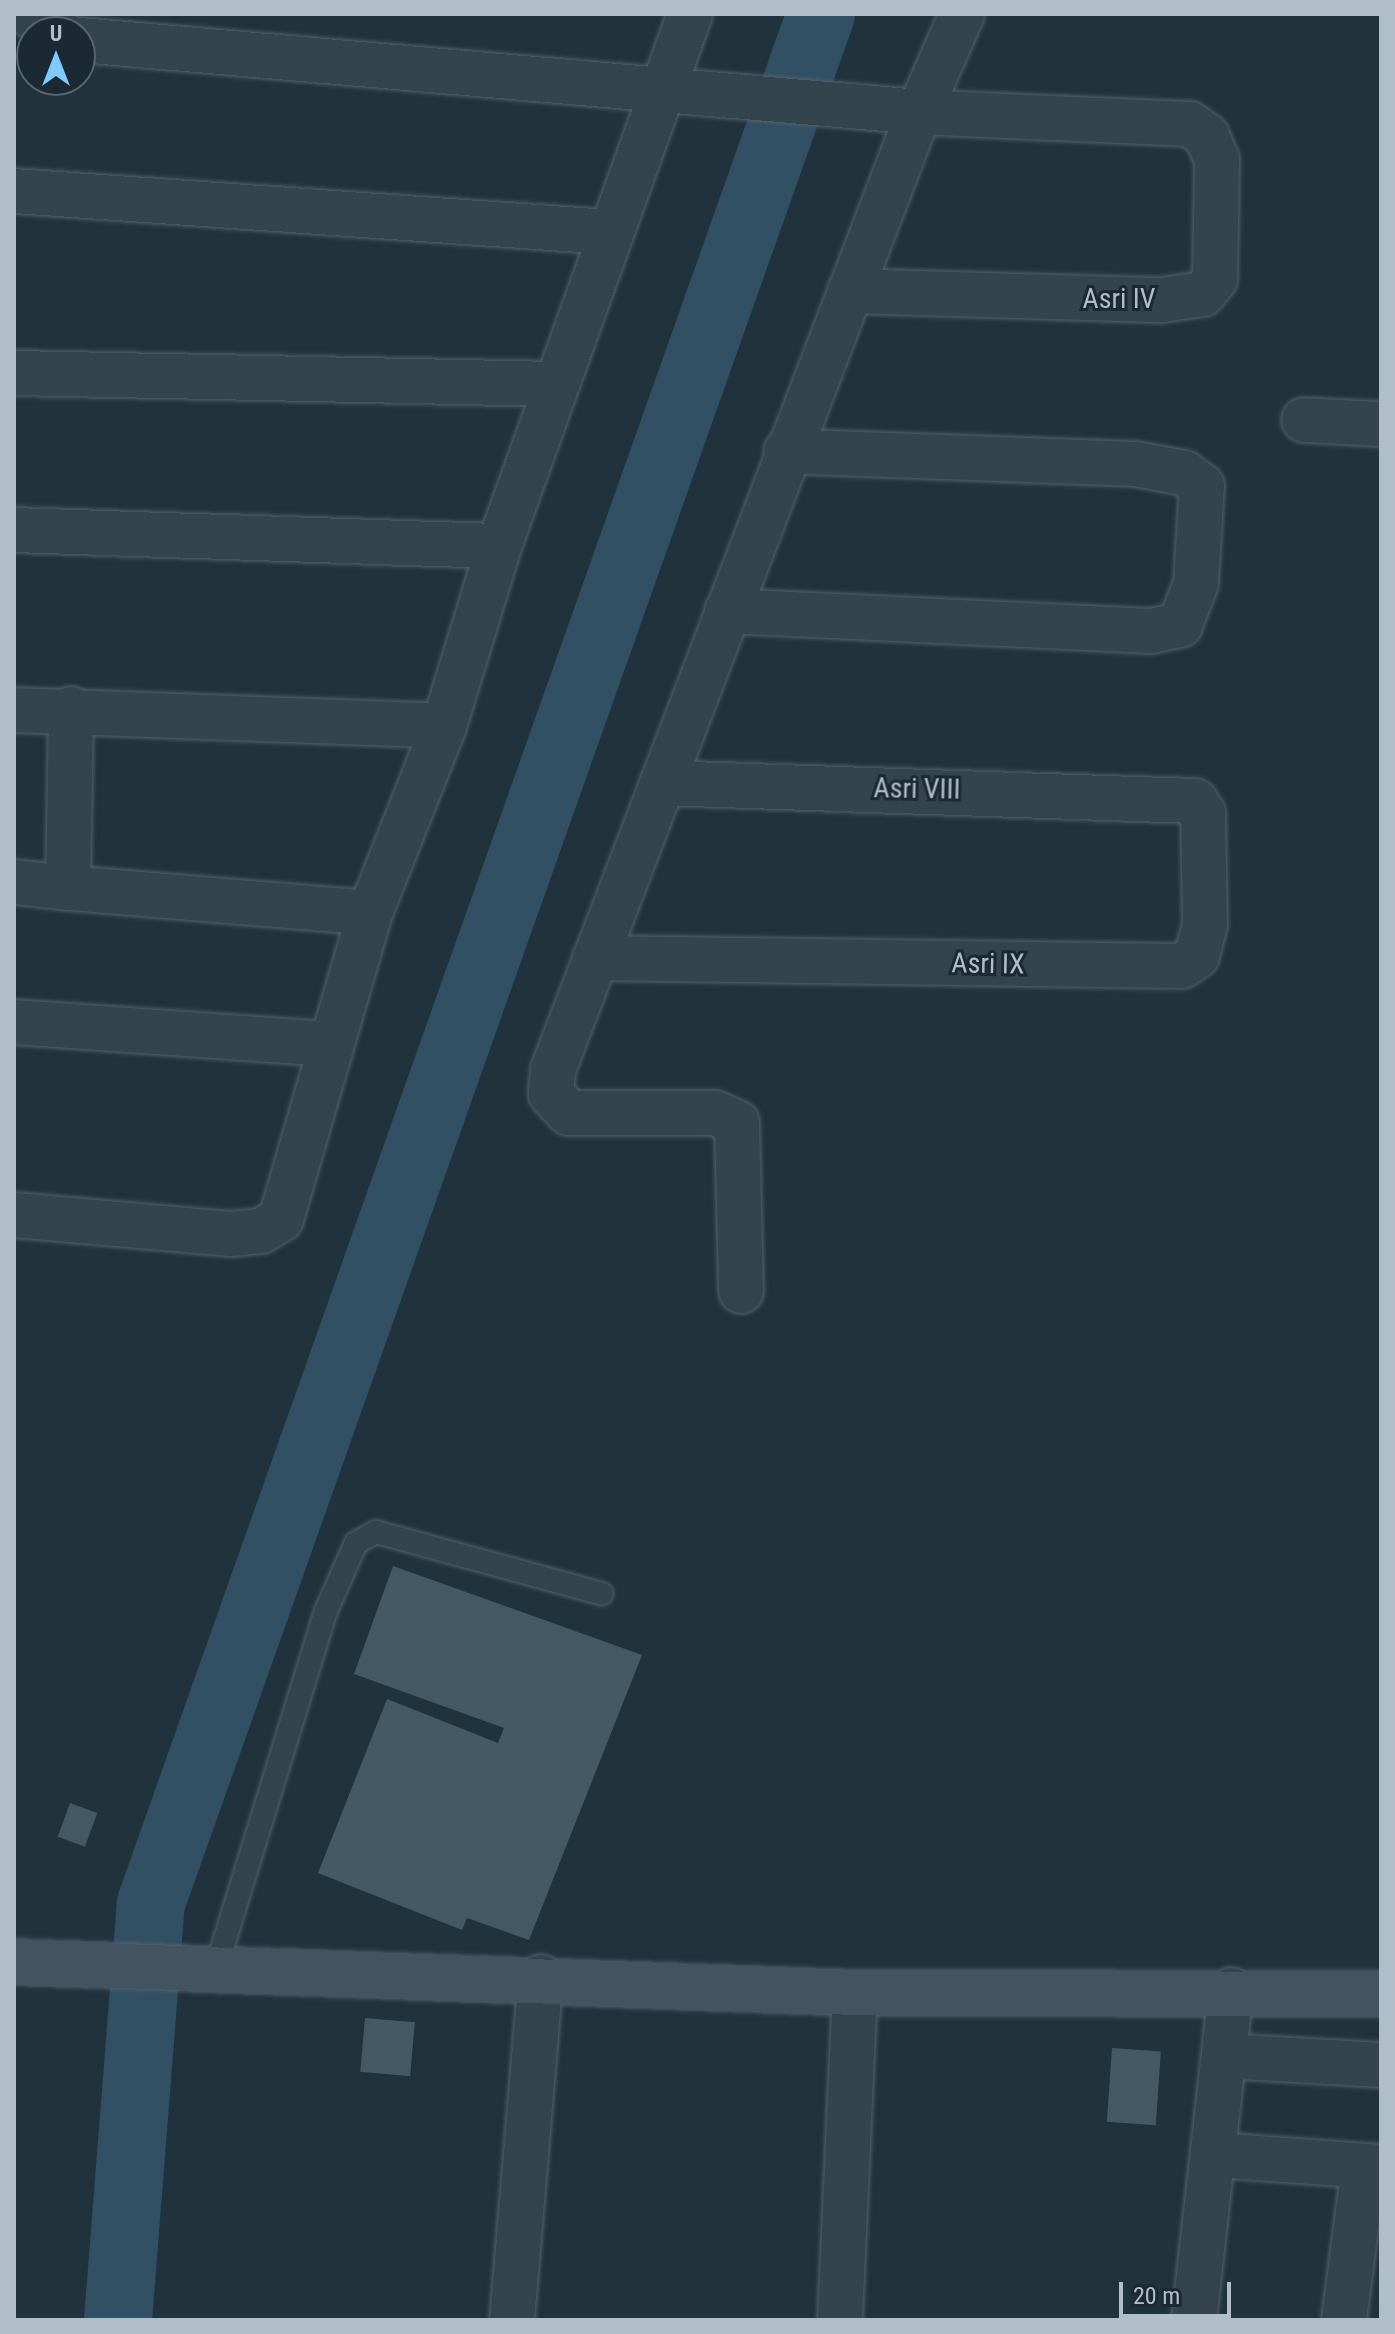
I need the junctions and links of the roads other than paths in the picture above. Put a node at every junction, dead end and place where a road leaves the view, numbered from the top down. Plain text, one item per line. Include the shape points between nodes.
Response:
1 (690, 14) edge
2 (962, 14) edge
3 (96, 41) edge
4 (660, 90) junction
5 (919, 112) junction
6 (14, 191) edge
7 (610, 232) junction
8 (850, 291) junction
9 (14, 373) edge
10 (556, 384) junction
11 (1304, 420) dead end
12 (1381, 424) edge
13 (786, 451) junction
14 (14, 530) edge
15 (499, 546) junction
16 (727, 611) junction
17 (71, 709) junction
18 (14, 710) edge
19 (444, 726) junction
20 (662, 783) junction
21 (1173, 795) joint
22 (14, 882) edge
23 (68, 888) junction
24 (370, 913) junction
25 (595, 958) junction
26 (14, 1022) edge
27 (328, 1044) junction
28 (14, 1215) edge
29 (741, 1291) dead end
30 (602, 1594) dead end
31 (14, 1962) edge
32 (196, 1964) junction
33 (541, 1977) junction
34 (1231, 1990) junction
35 (855, 1993) junction
36 (1381, 1994) edge
37 (1225, 2056) junction
38 (1381, 2065) edge
39 (1215, 2155) junction
40 (1373, 2166) edge
41 (512, 2320) edge
42 (840, 2320) edge
43 (1194, 2320) edge
44 (1344, 2320) edge

1 - 4 street
2 - 5 street
3 - 4 street
4 - 5 street
4 - 7 street
5 - 8 street
5 - 8 street, Asri IV via 1190,124 1207,136 1217,160 1215,279 1203,294 1162,300
6 - 7 street
7 - 10 street
8 - 13 street
9 - 10 street
10 - 15 street
11 - 12 street
13 - 16 street
13 - 16 street via 1135,464 1184,473 1202,486 1196,583 1180,625 1151,631
14 - 15 street
15 - 19 street
16 - 20 street
17 - 18 street
17 - 19 street
17 - 23 street
19 - 24 street
20 - 21 street, Asri VIII
20 - 25 street
21 - 25 street, Asri IX via 1195,801 1203,813 1205,925 1197,956 1182,966
22 - 23 street
23 - 24 street
24 - 27 street
25 - 29 street via 551,1094 569,1113 715,1113 737,1123
26 - 27 street
27 - 28 street via 290,1198 281,1219 261,1231
30 - 32 lane via 376,1532 356,1543
31 - 32 street
32 - 33 street
33 - 35 street
33 - 41 street
34 - 35 street
34 - 36 street
34 - 37 street
35 - 42 street
37 - 38 street
37 - 39 street
39 - 40 street
39 - 43 street
40 - 44 street

